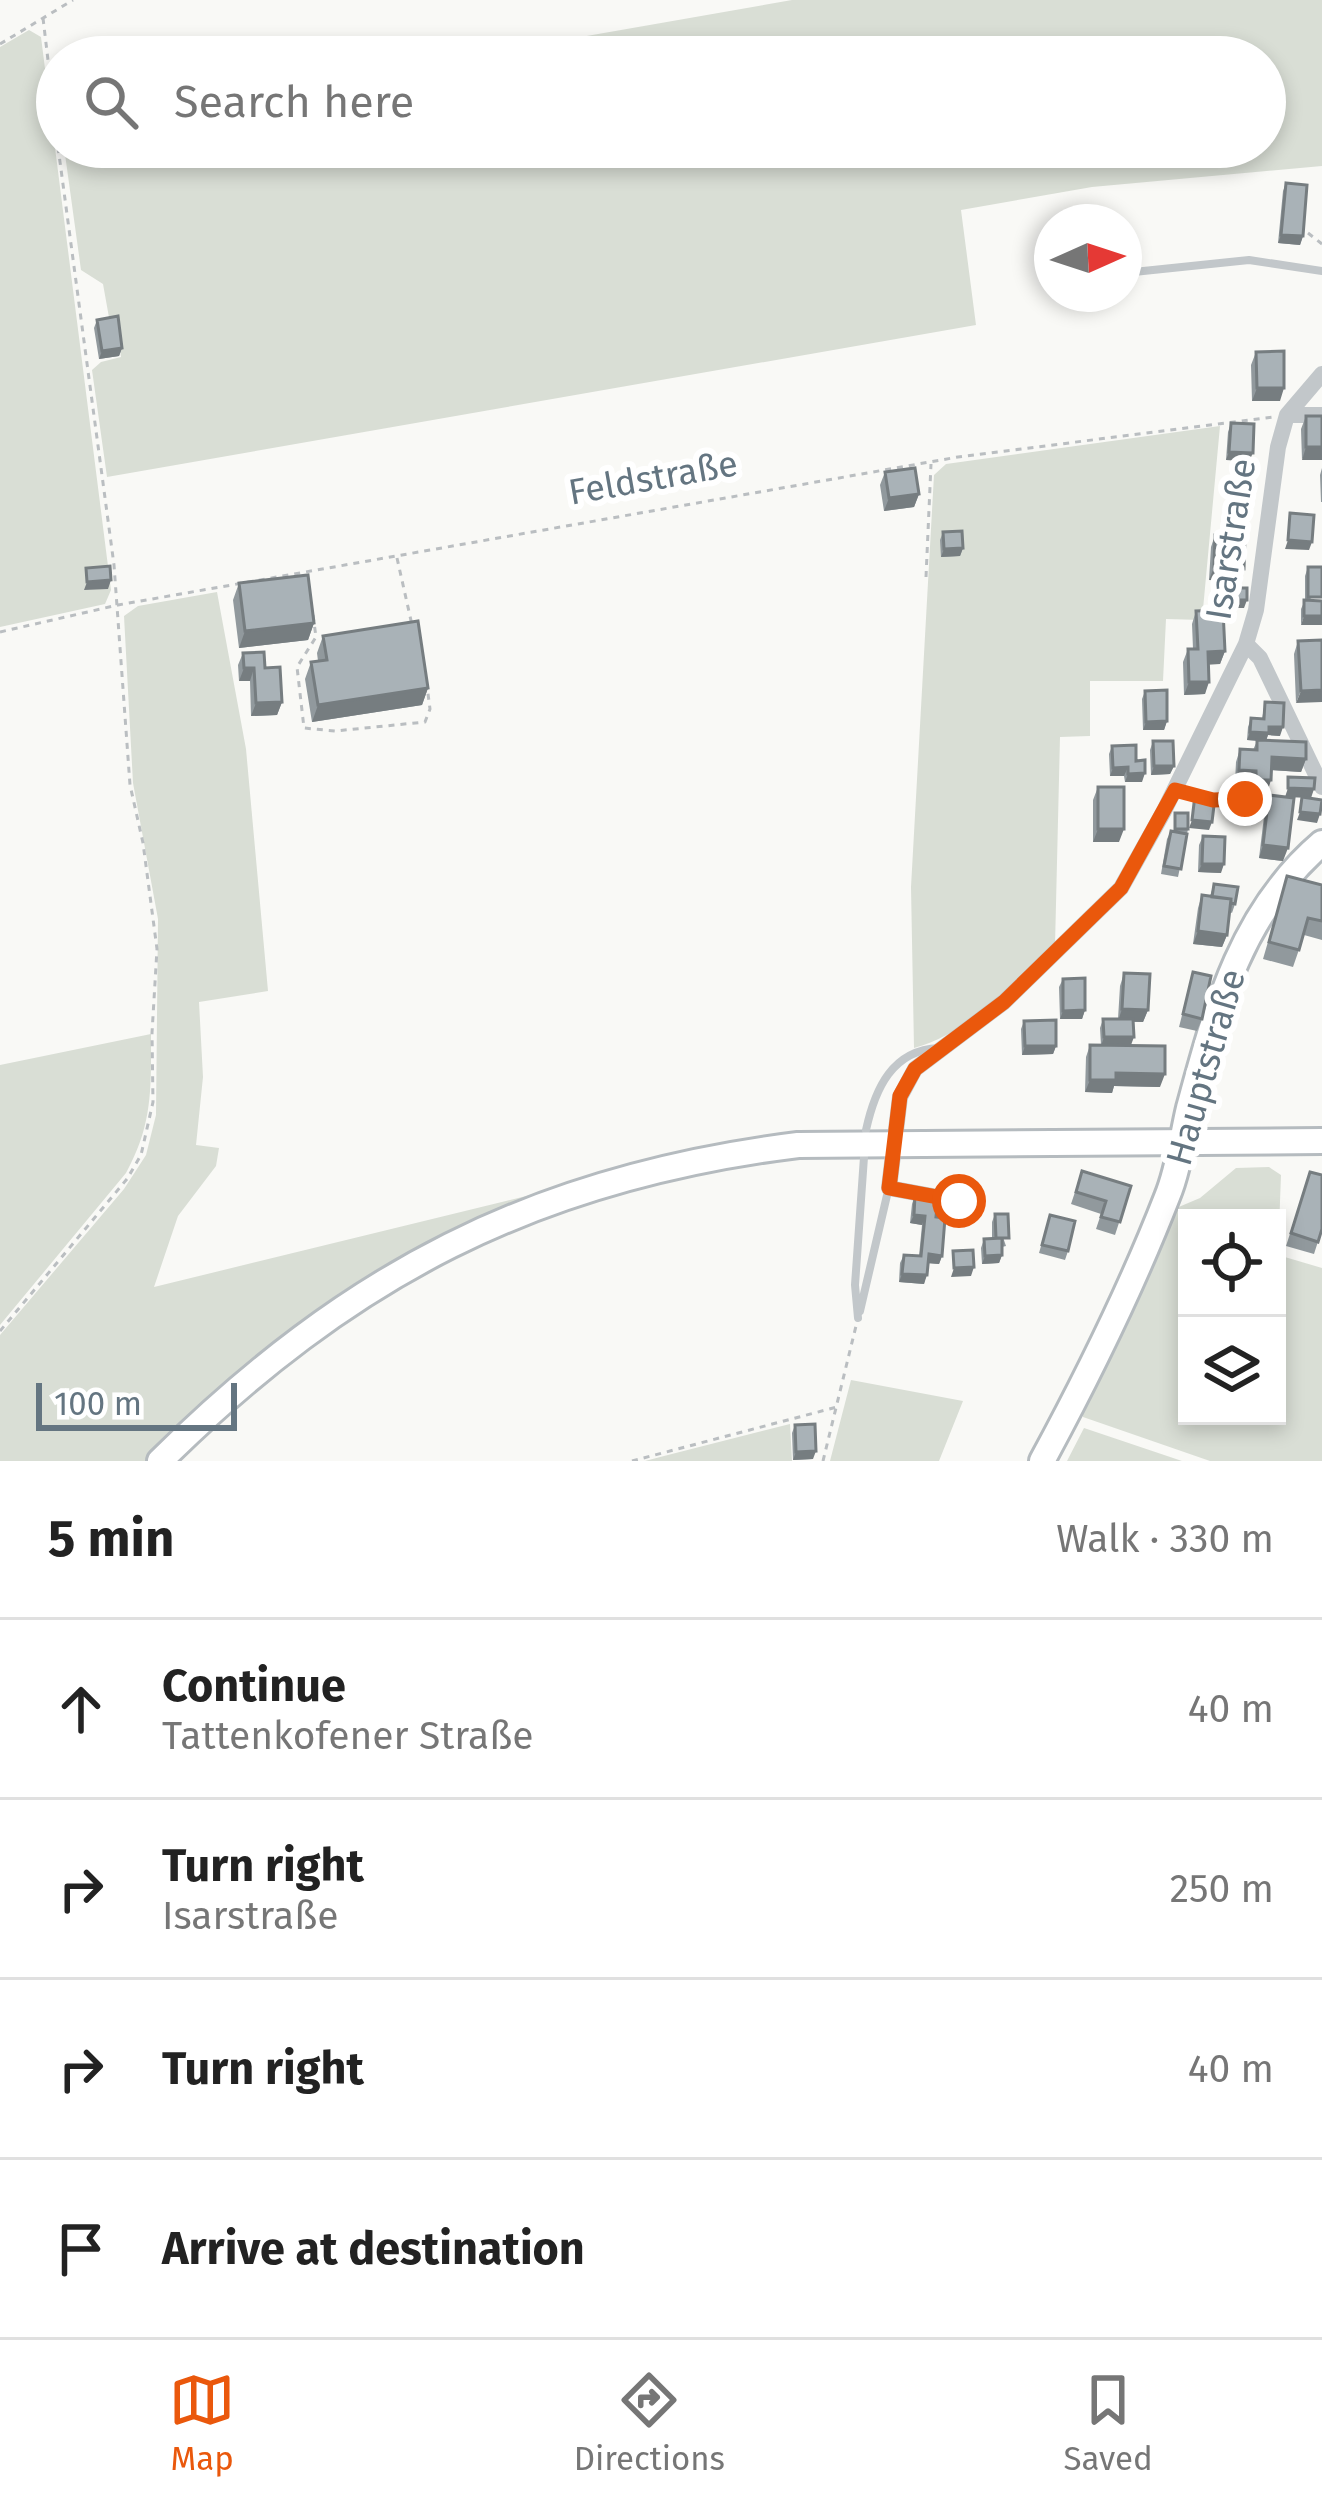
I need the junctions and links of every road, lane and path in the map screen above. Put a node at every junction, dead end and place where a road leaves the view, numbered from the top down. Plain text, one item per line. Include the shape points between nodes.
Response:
1 (73, 0) edge
2 (44, 18) junction
3 (46, 36) edge
4 (0, 44) edge
5 (61, 168) edge
6 (1309, 233) edge
7 (1322, 244) edge
8 (1142, 271) edge
9 (1322, 271) edge
10 (1321, 380) edge
11 (1287, 415) junction
12 (1322, 415) edge
13 (931, 462) junction
14 (397, 556) junction
15 (926, 577) dead end
16 (118, 605) junction
17 (313, 615) edge
18 (0, 632) edge
19 (414, 634) edge
20 (1246, 644) junction
21 (424, 667) edge
22 (1322, 787) edge
23 (1175, 790) junction
24 (1245, 799) dead end
25 (1322, 843) edge
26 (940, 1048) junction
27 (866, 1130) dead end
28 (1322, 1141) edge
29 (896, 1142) junction
30 (1182, 1145) junction
31 (863, 1157) dead end
32 (889, 1188) junction
33 (966, 1206) dead end
34 (858, 1318) junction
35 (0, 1331) edge
36 (837, 1407) junction
37 (160, 1461) edge
38 (632, 1461) edge
39 (823, 1461) edge
40 (1042, 1461) edge

1 - 2 path
2 - 3 path
2 - 4 path
5 - 16 path
6 - 7 path
8 - 9 lane via 1249,260
10 - 11 street, Isarstraße
11 - 12 street
11 - 13 path, Feldstraße
11 - 20 street, Isarstraße
13 - 14 path, Feldstraße
13 - 15 path
14 - 16 path, Feldstraße
14 - 19 path
16 - 18 path, Feldstraße
16 - 35 path via 130,785 157,949 149,1129 127,1179
17 - 21 path via 316,637 297,667 304,728 425,722
20 - 22 street
20 - 23 street, Isarstraße
23 - 24 lane
23 - 26 street, Isarstraße via 1121,888 1004,1002
25 - 30 main road, Hauptstraße via 1273,893 1243,943
26 - 27 lane, Isarstraße via 896,1062 874,1095
26 - 29 street, Isarstraße via 900,1096
28 - 30 main road
29 - 30 main road
29 - 32 street, Isarstraße
29 - 37 main road via 798,1145 676,1166 593,1186 458,1240 305,1332
30 - 40 main road, Hauptstraße via 1117,1310
31 - 34 lane
32 - 33 street
32 - 34 lane
34 - 36 path
36 - 38 path
36 - 39 path

